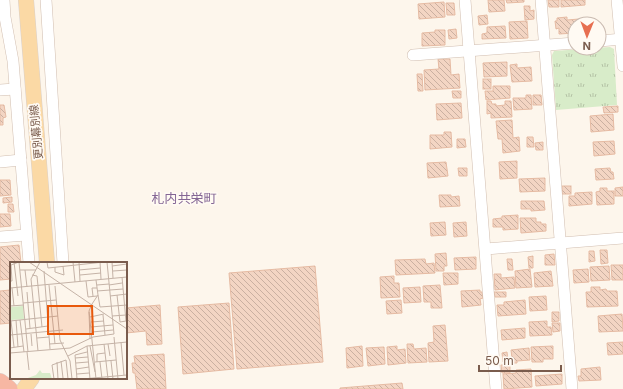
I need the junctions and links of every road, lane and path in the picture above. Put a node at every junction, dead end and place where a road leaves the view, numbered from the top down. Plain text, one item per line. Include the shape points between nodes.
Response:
1 (4, 0) edge
2 (26, 0) edge
3 (46, 0) edge
4 (465, 0) edge
5 (541, 0) edge
6 (617, 0) edge
7 (3, 18) edge
8 (622, 39) edge
9 (607, 40) edge
10 (567, 44) edge
11 (545, 45) junction
12 (470, 51) junction
13 (413, 55) dead end
14 (623, 66) edge
15 (15, 89) junction
16 (0, 90) edge
17 (21, 160) junction
18 (0, 162) edge
19 (26, 235) junction
20 (0, 237) edge
21 (623, 238) edge
22 (560, 243) junction
23 (486, 249) junction
24 (30, 262) edge
25 (47, 262) edge
26 (64, 262) edge
27 (31, 379) edge
28 (0, 382) edge
29 (10, 389) edge
30 (24, 389) edge
31 (496, 389) edge
32 (572, 389) edge

1 - 7 street
2 - 25 main road, 更別幕別線
3 - 26 street
4 - 12 street
5 - 11 street
6 - 8 street
7 - 15 street via 13,62
8 - 9 street
8 - 14 street
10 - 11 street
11 - 12 street
11 - 22 street
12 - 13 street
12 - 23 street
15 - 16 street
15 - 17 street
17 - 18 street
17 - 19 street
19 - 20 street
19 - 24 street
21 - 22 street
22 - 23 street
22 - 32 street
23 - 31 street
27 - 30 main road
28 - 29 highway

